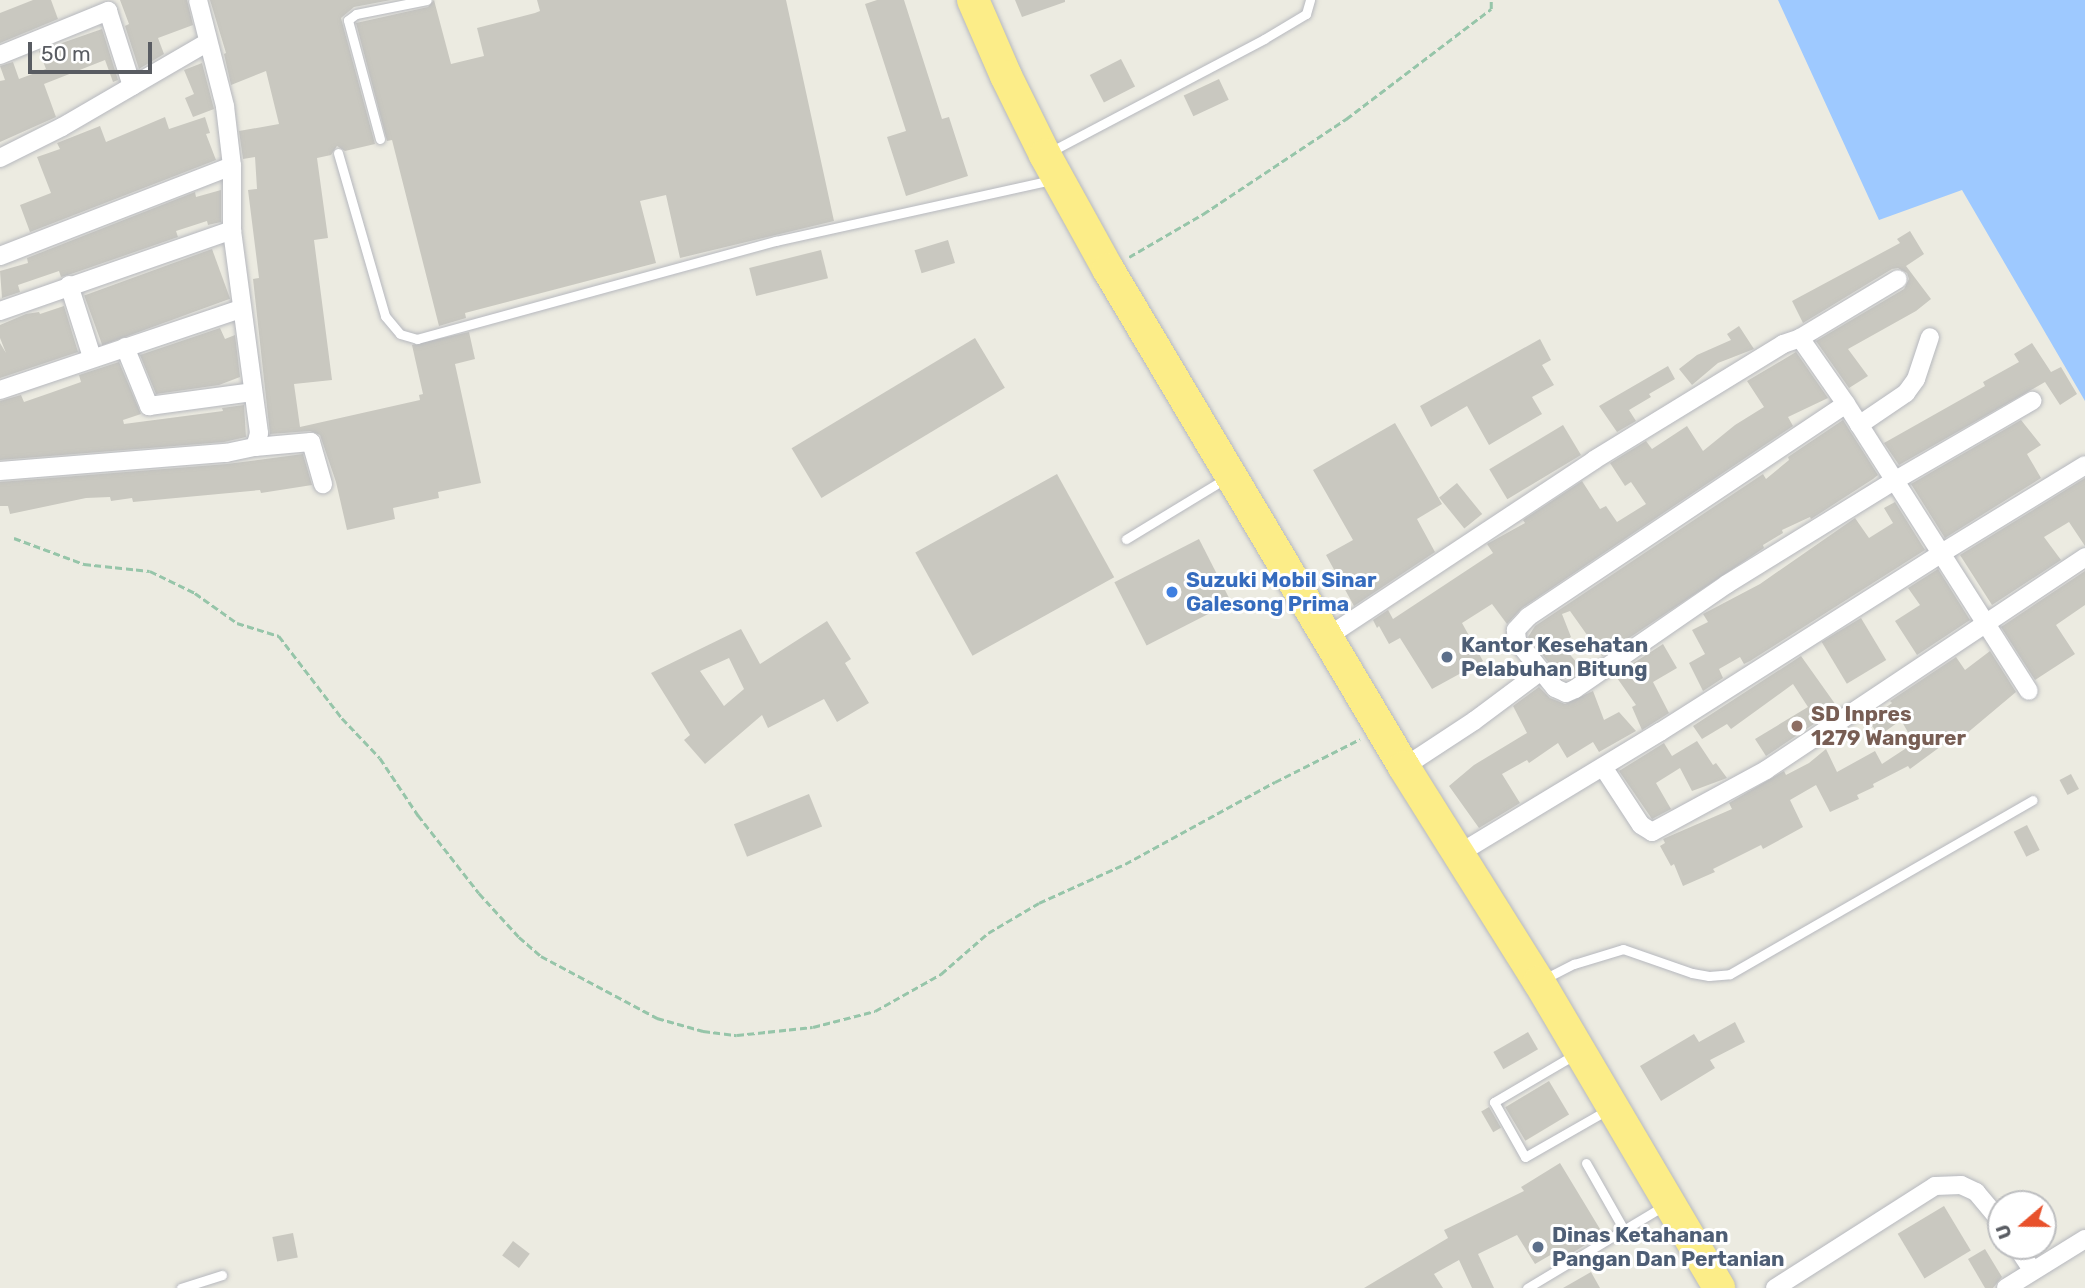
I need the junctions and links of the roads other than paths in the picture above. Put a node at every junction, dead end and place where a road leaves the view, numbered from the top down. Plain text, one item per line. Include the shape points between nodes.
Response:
1 (198, 0) edge
2 (428, 0) edge
3 (973, 0) edge
4 (1310, 0) edge
5 (106, 6) edge
6 (208, 42) junction
7 (0, 55) edge
8 (132, 86) junction
9 (380, 139) dead end
10 (338, 153) dead end
11 (0, 158) edge
12 (232, 166) junction
13 (1051, 167) junction
14 (232, 230) junction
15 (0, 256) edge
16 (1898, 279) dead end
17 (69, 285) junction
18 (240, 309) junction
19 (0, 311) edge
20 (1930, 337) dead end
21 (1800, 338) junction
22 (125, 347) junction
23 (92, 357) junction
24 (0, 390) edge
25 (253, 392) junction
26 (2032, 401) dead end
27 (1846, 404) junction
28 (1859, 425) junction
29 (254, 447) junction
30 (2085, 466) edge
31 (0, 471) edge
32 (1229, 477) junction
33 (1894, 481) junction
34 (323, 484) dead end
35 (1126, 538) dead end
36 (1940, 554) junction
37 (2085, 557) edge
38 (1985, 625) junction
39 (1327, 637) junction
40 (1541, 671) junction
41 (2029, 691) dead end
42 (1405, 767) junction
43 (1603, 767) junction
44 (2033, 800) dead end
45 (1460, 853) junction
46 (1539, 982) junction
47 (1580, 1052) junction
48 (1614, 1107) junction
49 (1586, 1163) dead end
50 (1669, 1202) junction
51 (1987, 1205) edge
52 (1624, 1230) junction
53 (2085, 1239) edge
54 (2025, 1260) edge
55 (2032, 1270) junction
56 (222, 1275) dead end
57 (181, 1288) edge
58 (1527, 1288) edge
59 (1719, 1288) edge
60 (1775, 1288) edge
61 (2006, 1288) edge

1 - 6 street
2 - 9 lane via 356,14 348,20
3 - 13 highway
4 - 13 lane via 1306,14
5 - 7 street
5 - 8 street
6 - 8 street
6 - 12 street via 223,89
8 - 11 street
10 - 13 lane via 386,316 400,334 417,339
12 - 14 street
12 - 15 street
13 - 32 highway
14 - 17 street
14 - 18 street
16 - 21 street
17 - 19 street
17 - 23 street
18 - 22 street
18 - 25 street
20 - 28 street via 1916,379 1906,393
21 - 27 street
21 - 39 street via 1783,344 1594,460
22 - 23 street
22 - 25 street via 149,407
23 - 24 street
25 - 29 street via 259,433
26 - 33 street
27 - 28 street
27 - 40 street via 1528,617 1515,636
28 - 33 street
29 - 31 street
29 - 34 street via 311,442
30 - 36 street
32 - 35 lane
32 - 39 highway
33 - 36 street
33 - 40 street via 1727,584 1575,689 1560,692
36 - 38 street
36 - 43 street
37 - 38 street
38 - 41 street
38 - 43 street via 1766,770 1651,832 1641,825
39 - 42 highway
40 - 42 street
42 - 45 highway
43 - 45 street
44 - 46 lane via 1730,974 1692,973 1623,949 1574,964
45 - 46 highway
46 - 47 highway
47 - 48 highway
47 - 48 lane via 1494,1102 1525,1157
48 - 50 highway
49 - 52 lane
50 - 52 lane
50 - 59 highway
51 - 60 street via 1976,1192 1961,1185 1935,1186
52 - 58 lane
53 - 55 street
54 - 55 street
55 - 61 street
56 - 57 lane

